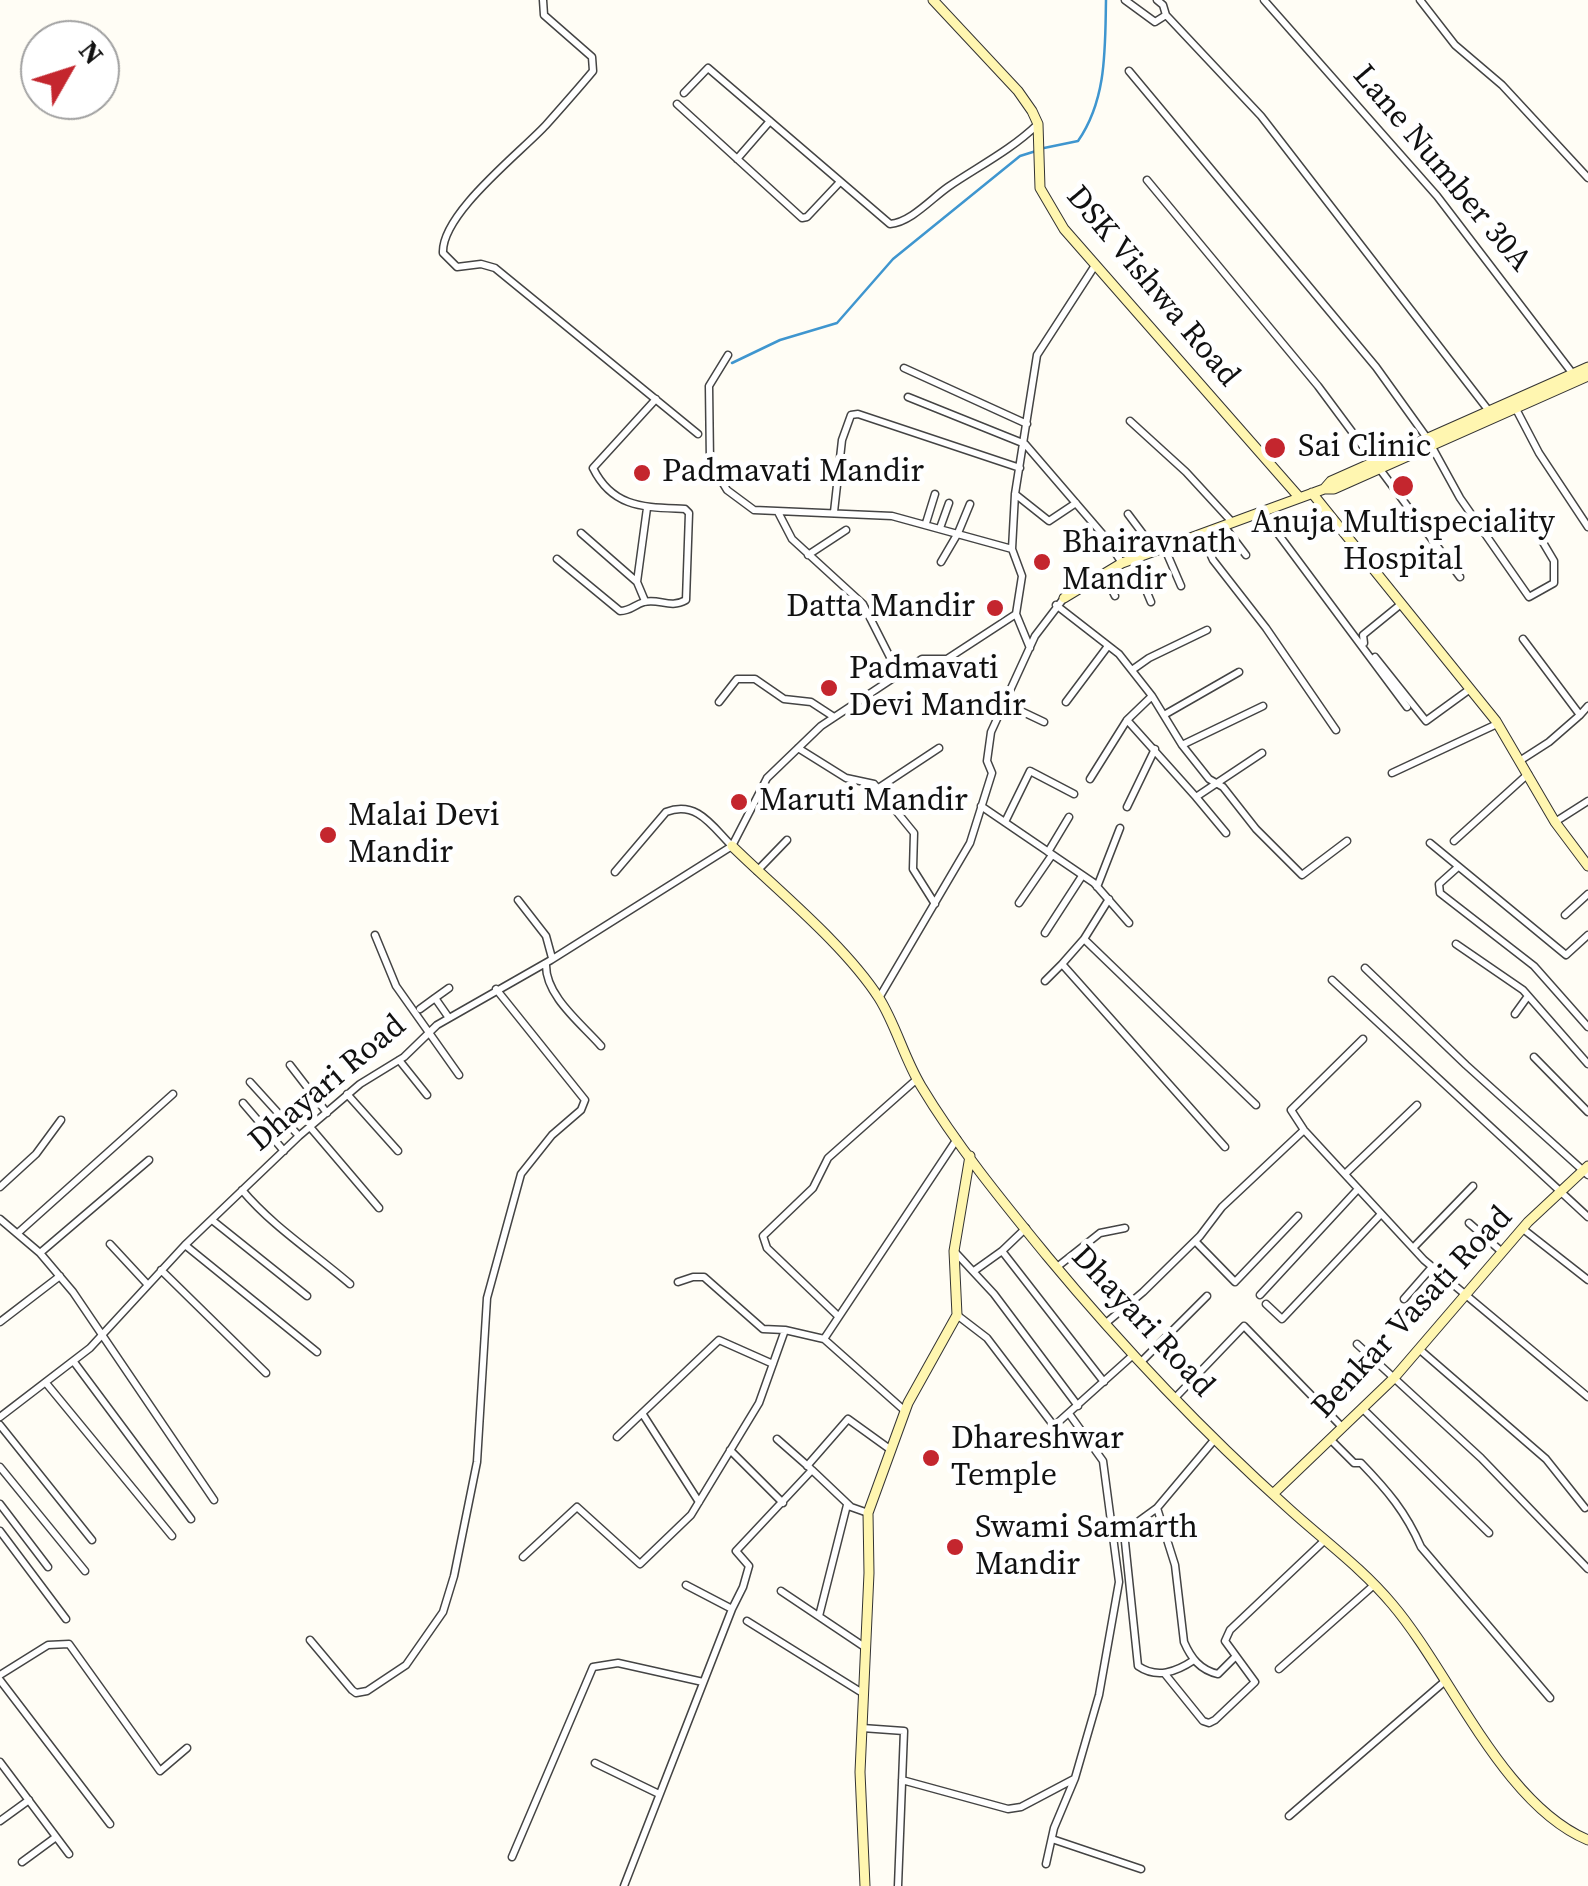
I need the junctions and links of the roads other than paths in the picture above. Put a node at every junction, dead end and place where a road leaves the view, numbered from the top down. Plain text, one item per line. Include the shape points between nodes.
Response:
1 (543, 0) edge
2 (933, 0) edge
3 (1126, 0) edge
4 (1156, 0) edge
5 (1264, 0) edge
6 (1420, 0) edge
7 (1166, 15) junction
8 (1129, 71) dead end
9 (684, 93) dead end
10 (677, 104) dead end
11 (770, 122) junction
12 (1038, 129) junction
13 (737, 159) junction
14 (1588, 178) edge
15 (1148, 180) dead end
16 (839, 183) junction
17 (1094, 267) junction
18 (728, 354) dead end
19 (1588, 367) edge
20 (904, 368) dead end
21 (1583, 379) edge
22 (908, 397) dead end
23 (656, 399) junction
24 (1516, 409) junction
25 (1488, 411) junction
26 (1130, 421) dead end
27 (1027, 424) junction
28 (698, 434) dead end
29 (1429, 442) junction
30 (1024, 444) junction
31 (1377, 465) junction
32 (1020, 468) junction
33 (1312, 493) junction
34 (935, 494) dead end
35 (1014, 494) junction
36 (1299, 497) junction
37 (950, 502) dead end
38 (1076, 503) junction
39 (970, 504) dead end
40 (647, 508) junction
41 (1261, 510) junction
42 (778, 512) junction
43 (834, 512) junction
44 (1128, 514) dead end
45 (926, 523) junction
46 (1228, 524) junction
47 (1588, 527) edge
48 (940, 528) junction
49 (1535, 529) dead end
50 (846, 530) dead end
51 (582, 533) dead end
52 (958, 533) junction
53 (1202, 536) junction
54 (1012, 549) junction
55 (1161, 550) junction
56 (1246, 554) dead end
57 (808, 555) junction
58 (557, 560) dead end
59 (1128, 561) junction
60 (941, 562) dead end
61 (1104, 574) junction
62 (1460, 578) dead end
63 (637, 582) junction
64 (1181, 586) dead end
65 (1115, 596) dead end
66 (646, 601) junction
67 (1060, 602) junction
68 (1151, 602) dead end
69 (1401, 604) junction
70 (1016, 614) junction
71 (1207, 630) dead end
72 (1523, 640) dead end
73 (1108, 646) junction
74 (1030, 648) junction
75 (1132, 670) junction
76 (1240, 672) dead end
77 (898, 675) junction
78 (1470, 688) junction
79 (1152, 696) junction
80 (719, 702) dead end
81 (1004, 702) junction
82 (1066, 702) dead end
83 (1263, 706) dead end
84 (1407, 707) dead end
85 (1585, 712) edge
86 (1164, 715) junction
87 (834, 718) junction
88 (1127, 720) junction
89 (1044, 722) dead end
90 (1498, 724) junction
91 (1336, 730) dead end
92 (1182, 745) junction
93 (798, 748) junction
94 (939, 748) dead end
95 (1154, 749) junction
96 (1262, 752) dead end
97 (1520, 760) junction
98 (1392, 773) dead end
99 (1528, 774) junction
100 (1090, 778) dead end
101 (1219, 783) junction
102 (878, 790) junction
103 (1074, 794) dead end
104 (1196, 797) junction
105 (1588, 801) edge
106 (981, 806) junction
107 (1128, 807) dead end
108 (1069, 818) dead end
109 (1005, 822) junction
110 (1555, 822) junction
111 (1120, 828) dead end
112 (1226, 833) dead end
113 (787, 840) dead end
114 (1348, 841) dead end
115 (1454, 841) dead end
116 (1430, 844) dead end
117 (732, 846) junction
118 (1050, 853) junction
119 (1588, 866) edge
120 (1458, 867) junction
121 (757, 871) junction
122 (615, 872) dead end
123 (1082, 876) junction
124 (1098, 887) junction
125 (1588, 894) edge
126 (1109, 899) junction
127 (518, 900) dead end
128 (1019, 903) dead end
129 (935, 904) junction
130 (1565, 915) dead end
131 (1130, 923) dead end
132 (1045, 933) dead end
133 (375, 934) dead end
134 (1588, 934) edge
135 (1084, 939) junction
136 (1456, 944) dead end
137 (549, 961) junction
138 (1062, 964) junction
139 (1365, 968) dead end
140 (1045, 980) dead end
141 (1332, 980) dead end
142 (449, 988) dead end
143 (496, 989) junction
144 (1528, 996) junction
145 (435, 998) junction
146 (879, 998) junction
147 (420, 1009) dead end
148 (1515, 1014) dead end
149 (449, 1018) junction
150 (1588, 1027) edge
151 (429, 1032) junction
152 (1363, 1039) dead end
153 (601, 1046) dead end
154 (1534, 1057) dead end
155 (398, 1060) junction
156 (1588, 1064) edge
157 (290, 1065) dead end
158 (459, 1075) dead end
159 (918, 1080) junction
160 (250, 1082) dead end
161 (172, 1094) dead end
162 (348, 1094) junction
163 (427, 1095) dead end
164 (243, 1103) dead end
165 (1256, 1105) dead end
166 (1417, 1106) dead end
167 (1588, 1112) edge
168 (326, 1113) junction
169 (61, 1120) dead end
170 (310, 1128) junction
171 (1304, 1130) junction
172 (299, 1136) junction
173 (958, 1138) junction
174 (1225, 1147) dead end
175 (398, 1150) dead end
176 (284, 1151) junction
177 (970, 1156) junction
178 (149, 1160) dead end
179 (1586, 1170) edge
180 (1344, 1174) junction
181 (1473, 1186) dead end
182 (0, 1187) edge
183 (242, 1190) junction
184 (1358, 1190) junction
185 (1560, 1194) junction
186 (378, 1208) dead end
187 (1380, 1214) junction
188 (1298, 1216) dead end
189 (1588, 1217) edge
190 (0, 1219) edge
191 (212, 1220) junction
192 (1469, 1222) dead end
193 (1026, 1228) junction
194 (1124, 1228) dead end
195 (1523, 1228) junction
196 (19, 1232) junction
197 (1195, 1241) junction
198 (110, 1244) dead end
199 (185, 1245) junction
200 (1413, 1248) junction
201 (954, 1251) junction
202 (1002, 1251) junction
203 (1503, 1252) junction
204 (40, 1253) junction
205 (1057, 1267) junction
206 (1432, 1267) junction
207 (161, 1270) junction
208 (974, 1271) junction
209 (60, 1276) junction
210 (1588, 1280) edge
211 (678, 1282) dead end
212 (350, 1284) dead end
213 (148, 1285) junction
214 (1260, 1295) dead end
215 (307, 1296) dead end
216 (1207, 1296) dead end
217 (1466, 1296) junction
218 (1404, 1299) dead end
219 (1266, 1304) dead end
220 (957, 1314) junction
221 (838, 1316) junction
222 (0, 1322) edge
223 (1106, 1323) junction
224 (785, 1330) junction
225 (102, 1335) junction
226 (824, 1339) junction
227 (1357, 1344) dead end
228 (1420, 1349) junction
229 (317, 1352) dead end
230 (1136, 1360) junction
231 (74, 1362) junction
232 (773, 1364) junction
233 (266, 1373) dead end
234 (1394, 1378) junction
235 (1104, 1382) junction
236 (46, 1383) junction
237 (1588, 1397) edge
238 (1175, 1398) junction
239 (0, 1400) edge
240 (1078, 1406) junction
241 (1363, 1409) junction
242 (905, 1411) junction
243 (8, 1412) junction
244 (642, 1413) junction
245 (1070, 1415) junction
246 (0, 1421) edge
247 (1342, 1427) junction
248 (617, 1436) dead end
249 (777, 1438) dead end
250 (1216, 1438) junction
251 (1330, 1440) junction
252 (730, 1450) junction
253 (891, 1450) junction
254 (0, 1467) edge
255 (810, 1468) junction
256 (1274, 1493) junction
257 (214, 1500) dead end
258 (699, 1502) junction
259 (783, 1503) junction
260 (0, 1504) edge
261 (848, 1504) junction
262 (1158, 1508) junction
263 (1585, 1508) dead end
264 (868, 1513) junction
265 (190, 1519) dead end
266 (0, 1532) edge
267 (1489, 1534) dead end
268 (172, 1536) dead end
269 (92, 1540) dead end
270 (1326, 1540) junction
271 (523, 1557) dead end
272 (48, 1567) dead end
273 (1588, 1568) edge
274 (84, 1571) dead end
275 (686, 1584) dead end
276 (1374, 1585) junction
277 (781, 1591) dead end
278 (732, 1610) junction
279 (819, 1616) junction
280 (66, 1620) dead end
281 (747, 1621) dead end
282 (310, 1640) dead end
283 (866, 1648) junction
284 (1235, 1656) junction
285 (1194, 1660) junction
286 (1279, 1669) dead end
287 (1165, 1674) junction
288 (0, 1678) edge
289 (702, 1682) junction
290 (1444, 1682) junction
291 (864, 1694) junction
292 (1550, 1698) dead end
293 (862, 1728) junction
294 (186, 1748) dead end
295 (0, 1762) edge
296 (595, 1763) dead end
297 (1075, 1778) junction
298 (902, 1780) junction
299 (660, 1794) junction
300 (28, 1800) junction
301 (1289, 1816) dead end
302 (0, 1821) edge
303 (110, 1824) dead end
304 (56, 1837) junction
305 (1052, 1839) junction
306 (1588, 1840) edge
307 (69, 1854) dead end
308 (512, 1858) dead end
309 (22, 1862) dead end
310 (1046, 1864) dead end
311 (1140, 1869) dead end
312 (624, 1886) edge
313 (865, 1886) edge
314 (898, 1886) edge

1 - 23 street via 544,15 592,56 593,70 464,208 443,253 464,269 496,268
2 - 12 street via 1018,90
3 - 7 street via 1155,22
4 - 7 street
5 - 21 street, Lane Number 30A via 1437,196
6 - 14 street via 1454,45 1502,84
7 - 25 street via 1261,116
8 - 29 street via 1376,366
9 - 11 street via 708,68
10 - 13 street
11 - 13 street
11 - 16 street
12 - 16 street via 895,225
12 - 17 street, DSK Vishwa Road via 1040,188
13 - 16 street via 803,218
15 - 31 street
17 - 27 street via 1038,355
17 - 36 street, DSK Vishwa Road
18 - 42 street via 709,386 710,462 726,490 754,510
19 - 21 street
20 - 27 street
21 - 24 street
21 - 25 street
22 - 30 street
23 - 28 street
23 - 40 street via 593,468 621,498
24 - 29 street
24 - 47 street
25 - 29 street
26 - 46 street via 1186,472
27 - 30 street
29 - 31 street
29 - 49 street via 1529,597 1554,584 1554,560
30 - 32 street
30 - 38 street
31 - 33 street
31 - 62 street
32 - 35 street
32 - 43 street via 851,415
33 - 36 street
33 - 69 street
34 - 45 street
35 - 38 street via 1049,522
35 - 54 street
36 - 41 street
37 - 48 street
38 - 59 street
39 - 52 street
40 - 63 street
40 - 66 street via 685,509 692,516 686,600 672,606
41 - 46 street
41 - 84 street
42 - 43 street
42 - 57 street
43 - 45 street
44 - 55 street
45 - 48 street
46 - 53 street
46 - 56 street
48 - 52 street
50 - 57 street
51 - 63 street
52 - 54 street
52 - 60 street
53 - 55 street
53 - 91 street via 1212,560
54 - 70 street via 1022,576
55 - 59 street
55 - 64 street
57 - 77 street via 863,604
58 - 66 street via 620,611
59 - 61 street
59 - 68 street
61 - 65 street
61 - 67 street
63 - 66 street
67 - 73 street
67 - 74 street
69 - 78 street
69 - 78 street via 1361,637 1424,720
70 - 74 street
70 - 77 street via 947,659 922,659
71 - 75 street
72 - 85 street
73 - 75 street
73 - 82 street
74 - 81 street
75 - 79 street
76 - 86 street
77 - 87 street
78 - 90 street
79 - 86 street
79 - 88 street
80 - 87 street via 737,680 750,678
81 - 89 street
81 - 106 street via 991,732 992,773
83 - 92 street
85 - 97 street
86 - 92 street
87 - 93 street
88 - 95 street
88 - 100 street
90 - 97 street
90 - 98 street
92 - 101 street
93 - 102 street
93 - 117 street via 767,778
94 - 102 street
95 - 104 street
95 - 107 street
96 - 101 street
97 - 99 street
99 - 110 street
99 - 115 street
101 - 104 street
101 - 114 street via 1302,875
102 - 129 street via 914,833 912,869
103 - 109 street via 1030,771
104 - 112 street
105 - 110 street
106 - 109 street
106 - 129 street via 970,843
108 - 118 street
109 - 118 street
110 - 119 street
111 - 124 street
113 - 121 street
116 - 120 street
117 - 121 street, Dhayari Road
117 - 122 street via 699,812 677,808 666,812
117 - 137 street, Dhayari Road
118 - 123 street
118 - 128 street
120 - 134 street via 1566,955
120 - 150 street via 1439,884 1440,893 1534,966
121 - 146 street, Dhayari Road
123 - 124 street
123 - 132 street
124 - 126 street
125 - 130 street
126 - 131 street
126 - 135 street
127 - 137 street via 546,936
129 - 146 street
133 - 151 street via 396,986
135 - 138 street
135 - 165 street
136 - 144 street
137 - 143 street, Dhayari Road
137 - 153 street via 555,994
138 - 140 street
138 - 174 street
139 - 179 street
141 - 185 street
142 - 145 street
143 - 149 street, Dhayari Road
143 - 282 street via 584,1100 521,1174 487,1298 476,1469 454,1576 443,1612 410,1661 366,1691 352,1690
144 - 148 street
144 - 156 street
145 - 147 street
145 - 149 street
146 - 159 street, Dhayari Road
149 - 151 street, Dhayari Road
151 - 155 street, Dhayari Road
151 - 158 street
152 - 171 street via 1291,1110
154 - 167 street
155 - 162 street, Dhayari Road
155 - 163 street
157 - 168 street
159 - 173 street, Dhayari Road
159 - 221 street via 828,1158 813,1188 764,1236 767,1248
160 - 172 street
161 - 196 street
162 - 168 street, Dhayari Road
162 - 175 street
164 - 176 street
166 - 180 street
168 - 170 street, Dhayari Road
169 - 182 street
170 - 172 street, Dhayari Road
170 - 186 street
171 - 180 street
171 - 197 street
172 - 176 street, Dhayari Road
173 - 177 street, Dhayari Road
173 - 221 street
176 - 183 street, Dhayari Road
177 - 193 street, Dhayari Road
177 - 201 street
178 - 204 street
179 - 185 street, Benkar Vasati Road
180 - 184 street
181 - 200 street
183 - 191 street, Dhayari Road
183 - 212 street
184 - 187 street
184 - 214 street
185 - 189 street
185 - 195 street, Benkar Vasati Road
187 - 200 street
187 - 219 street via 1282,1319
188 - 197 street via 1235,1282
190 - 196 street
191 - 199 street, Dhayari Road
191 - 215 street
192 - 203 street
193 - 202 street
193 - 205 street, Dhayari Road
194 - 205 street via 1100,1234
195 - 203 street, Benkar Vasati Road
195 - 210 street
196 - 204 street
197 - 223 street
198 - 213 street
199 - 207 street, Dhayari Road
199 - 229 street
200 - 206 street
201 - 208 street
201 - 220 street
202 - 208 street
202 - 235 street
203 - 217 street, Benkar Vasati Road
204 - 209 street
205 - 223 street, Dhayari Road
206 - 217 street
206 - 218 street
207 - 213 street, Dhayari Road
207 - 233 street
208 - 240 street
209 - 222 street
209 - 225 street
211 - 224 street via 704,1277 762,1329
213 - 225 street, Dhayari Road
216 - 230 street
217 - 228 street, Benkar Vasati Road
217 - 237 street
220 - 242 street
220 - 245 street via 987,1338 1054,1426
221 - 226 street
223 - 230 street, Dhayari Road
224 - 226 street
224 - 232 street
225 - 231 street, Dhayari Road
225 - 257 street
226 - 242 street
227 - 234 street
228 - 234 street, Benkar Vasati Road
228 - 263 street via 1546,1459
230 - 235 street
230 - 238 street, Dhayari Road
231 - 236 street, Dhayari Road
231 - 265 street
232 - 244 street via 719,1340
232 - 252 street
234 - 241 street, Benkar Vasati Road
234 - 273 street
235 - 240 street
236 - 243 street, Dhayari Road
236 - 268 street
238 - 247 street via 1244,1326
238 - 250 street, Dhayari Road
239 - 243 street
240 - 245 street
241 - 247 street, Benkar Vasati Road
241 - 267 street
242 - 253 street
243 - 246 street, Dhayari Road
244 - 248 street
244 - 258 street
245 - 297 street via 1104,1461 1118,1582 1099,1695
246 - 269 street
247 - 251 street, Benkar Vasati Road
249 - 255 street
250 - 256 street, Dhayari Road
250 - 262 street
251 - 256 street, Benkar Vasati Road
251 - 292 street via 1395,1498 1421,1547
252 - 258 street
252 - 259 street
253 - 255 street via 848,1419
253 - 264 street
254 - 274 street
255 - 259 street
255 - 261 street
256 - 270 street, Dhayari Road
258 - 271 street via 640,1564 578,1507
259 - 278 street via 736,1551 749,1566
260 - 272 street
261 - 264 street
261 - 279 street
262 - 285 street via 1175,1565 1184,1642
262 - 287 street via 1124,1532 1125,1556 1138,1666
264 - 283 street
266 - 280 street
270 - 276 street, Dhayari Road
270 - 284 street via 1230,1630 1225,1641
275 - 278 street
276 - 286 street
276 - 290 street, Dhayari Road
277 - 279 street
278 - 289 street
279 - 283 street
281 - 291 street
283 - 291 street
284 - 285 street via 1218,1674
284 - 287 street via 1255,1682 1210,1723
285 - 287 street
288 - 294 street via 48,1646 69,1644 160,1771
288 - 303 street
289 - 299 street
289 - 308 street via 618,1663 594,1667
290 - 301 street
290 - 306 street, Dhayari Road via 1518,1784
291 - 293 street
293 - 298 street via 904,1732
293 - 313 street
295 - 300 street
296 - 299 street
297 - 298 street via 1014,1809
297 - 305 street
298 - 314 street
299 - 312 street
300 - 302 street
300 - 304 street
304 - 307 street
304 - 309 street
305 - 310 street
305 - 311 street

